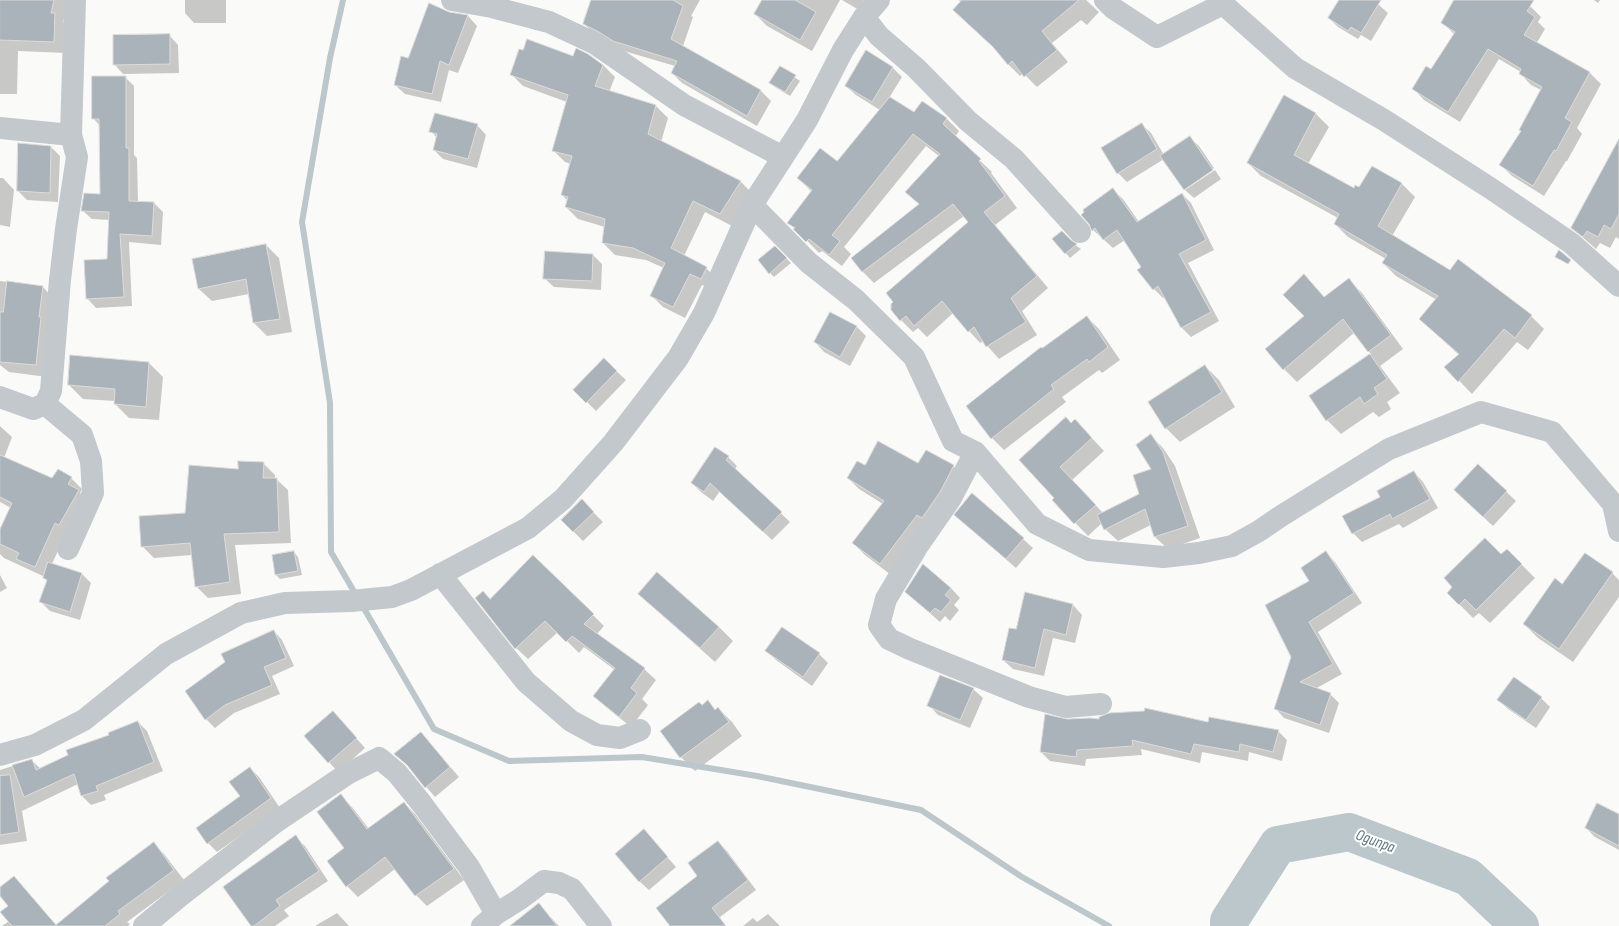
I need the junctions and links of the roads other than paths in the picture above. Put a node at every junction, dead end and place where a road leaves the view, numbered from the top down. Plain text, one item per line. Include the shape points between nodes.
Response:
1 (75, 0) edge
2 (452, 0) edge
3 (879, 0) edge
4 (1105, 0) edge
5 (864, 17) junction
6 (0, 128) edge
7 (70, 135) junction
8 (783, 157) junction
9 (752, 205) junction
10 (1080, 232) dead end
11 (1619, 286) edge
12 (0, 397) edge
13 (45, 404) junction
14 (975, 452) junction
15 (1616, 501) edge
16 (1619, 531) edge
17 (68, 549) dead end
18 (440, 574) junction
19 (1101, 704) dead end
20 (640, 730) dead end
21 (0, 755) edge
22 (489, 920) edge
23 (144, 926) edge
24 (601, 926) edge

1 - 7 street
2 - 8 street via 492,7 549,22 594,43 684,105
3 - 5 street
4 - 11 street via 1157,37 1222,4 1295,68 1384,120 1490,188 1571,243
5 - 8 street via 843,50 807,120
5 - 10 street via 879,36 916,68 968,121 1014,159
6 - 7 street
7 - 13 street via 78,158 61,272 51,391
8 - 9 street
9 - 14 street via 809,263 856,300 914,357 953,441
9 - 18 street via 704,312 678,358 613,443 563,499 528,528
12 - 13 street via 33,409
13 - 17 street via 82,434 91,461 93,493
14 - 15 street via 1037,524 1089,550 1163,557 1232,546 1389,449 1481,412 1552,432
14 - 19 street via 951,498 917,547 886,599 879,625 889,639 1029,696 1066,707
15 - 16 street
18 - 20 street via 526,682 571,721 598,735 620,738
18 - 21 street via 392,597 285,603 241,613 166,654 84,720 34,745
22 - 23 street via 469,866 397,773 379,758 347,774 277,821
22 - 24 street via 544,881 559,882 572,889

